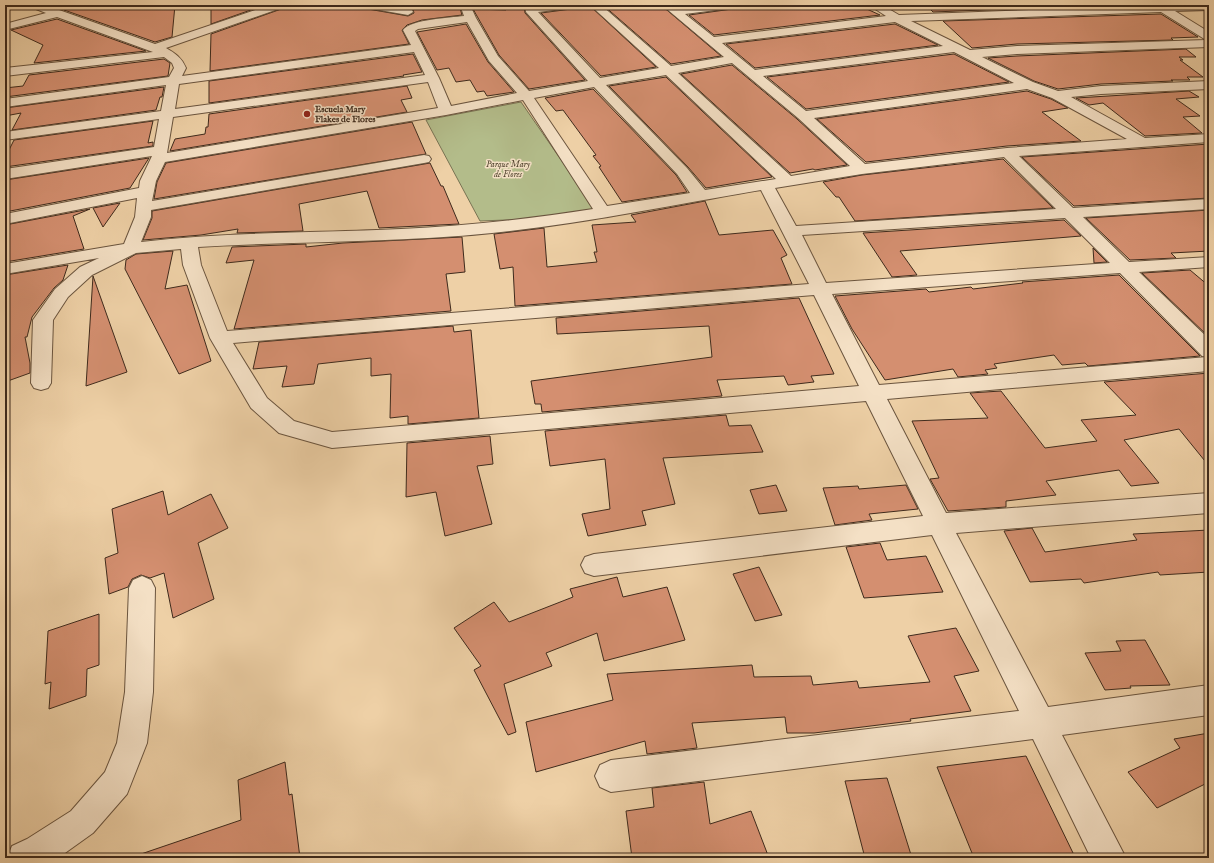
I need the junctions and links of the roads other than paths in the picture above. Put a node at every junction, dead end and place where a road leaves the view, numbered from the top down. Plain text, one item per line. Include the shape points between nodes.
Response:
1 (40, 5) edge
2 (280, 5) edge
3 (368, 5) edge
4 (465, 5) edge
5 (571, 5) edge
6 (595, 5) edge
7 (732, 5) edge
8 (874, 5) edge
9 (1161, 7) edge
10 (1209, 7) edge
11 (530, 8) edge
12 (672, 9) edge
13 (58, 12) junction
14 (408, 12) dead end
15 (470, 18) junction
16 (896, 18) junction
17 (5, 27) edge
18 (1209, 37) edge
19 (712, 41) junction
20 (1209, 43) edge
21 (417, 48) junction
22 (958, 48) junction
23 (161, 51) junction
24 (970, 54) junction
25 (735, 59) junction
26 (669, 71) junction
27 (5, 72) edge
28 (753, 74) junction
29 (433, 78) junction
30 (173, 81) junction
31 (597, 83) junction
32 (1028, 85) junction
33 (1209, 85) edge
34 (526, 95) junction
35 (1057, 95) junction
36 (5, 103) edge
37 (446, 111) junction
38 (168, 113) junction
39 (803, 115) junction
40 (5, 136) edge
41 (1209, 138) edge
42 (1142, 142) junction
43 (1007, 152) junction
44 (159, 154) junction
45 (424, 159) dead end
46 (862, 169) junction
47 (5, 174) edge
48 (776, 183) junction
49 (146, 191) junction
50 (700, 195) junction
51 (1209, 204) edge
52 (143, 207) junction
53 (603, 212) junction
54 (1069, 212) junction
55 (5, 219) edge
56 (791, 231) junction
57 (189, 243) junction
58 (130, 249) junction
59 (1209, 262) edge
60 (1123, 267) junction
61 (5, 269) edge
62 (819, 288) junction
63 (220, 338) junction
64 (1209, 351) edge
65 (1209, 364) edge
66 (41, 383) dead end
67 (873, 392) junction
68 (1209, 503) edge
69 (939, 524) junction
70 (594, 565) dead end
71 (142, 588) dead end
72 (1209, 700) edge
73 (1041, 723) junction
74 (610, 776) dead end
75 (24, 858) edge
76 (1109, 858) edge

1 - 13 street
2 - 23 street
3 - 14 street
4 - 15 street
5 - 11 street
6 - 26 street
7 - 12 street
8 - 16 street
9 - 10 street
9 - 16 street
9 - 18 street
11 - 31 street
12 - 19 street
13 - 17 street
13 - 23 street
15 - 21 street via 415,26 409,30
15 - 34 street via 493,58
16 - 19 street
16 - 22 street
19 - 25 street
20 - 24 street
21 - 29 street
21 - 30 street
22 - 24 street
22 - 28 street
23 - 27 street
23 - 30 street via 179,62 180,68
24 - 32 street
25 - 26 street
25 - 28 street
26 - 31 street
26 - 48 street
28 - 39 street
29 - 37 street
29 - 38 street
30 - 36 street
30 - 38 street
31 - 34 street
31 - 50 street via 682,171
32 - 35 street
32 - 39 street
33 - 35 street via 1101,90
34 - 37 street
34 - 53 street
35 - 42 street
37 - 44 street
38 - 40 street
38 - 44 street
39 - 46 street
41 - 42 street
42 - 43 street
43 - 46 street
43 - 54 street
44 - 47 street
44 - 49 street
45 - 52 street
46 - 48 street
48 - 50 street
48 - 56 street
49 - 52 street
49 - 55 street
50 - 53 street
51 - 54 street
52 - 58 street via 143,217
53 - 57 street via 537,223 459,231
54 - 56 street
54 - 60 street
56 - 62 street
57 - 58 street
57 - 63 street via 192,265
58 - 61 street
58 - 66 street via 86,271 61,293 43,320
59 - 60 street
60 - 62 street
60 - 64 street
62 - 63 street
62 - 67 street
63 - 67 street via 258,403 287,426 332,440
65 - 67 street
67 - 69 street
68 - 69 street
69 - 70 street
69 - 73 street
71 - 75 street via 139,692 132,743 116,783 82,822
72 - 73 street
73 - 74 street
73 - 76 street

